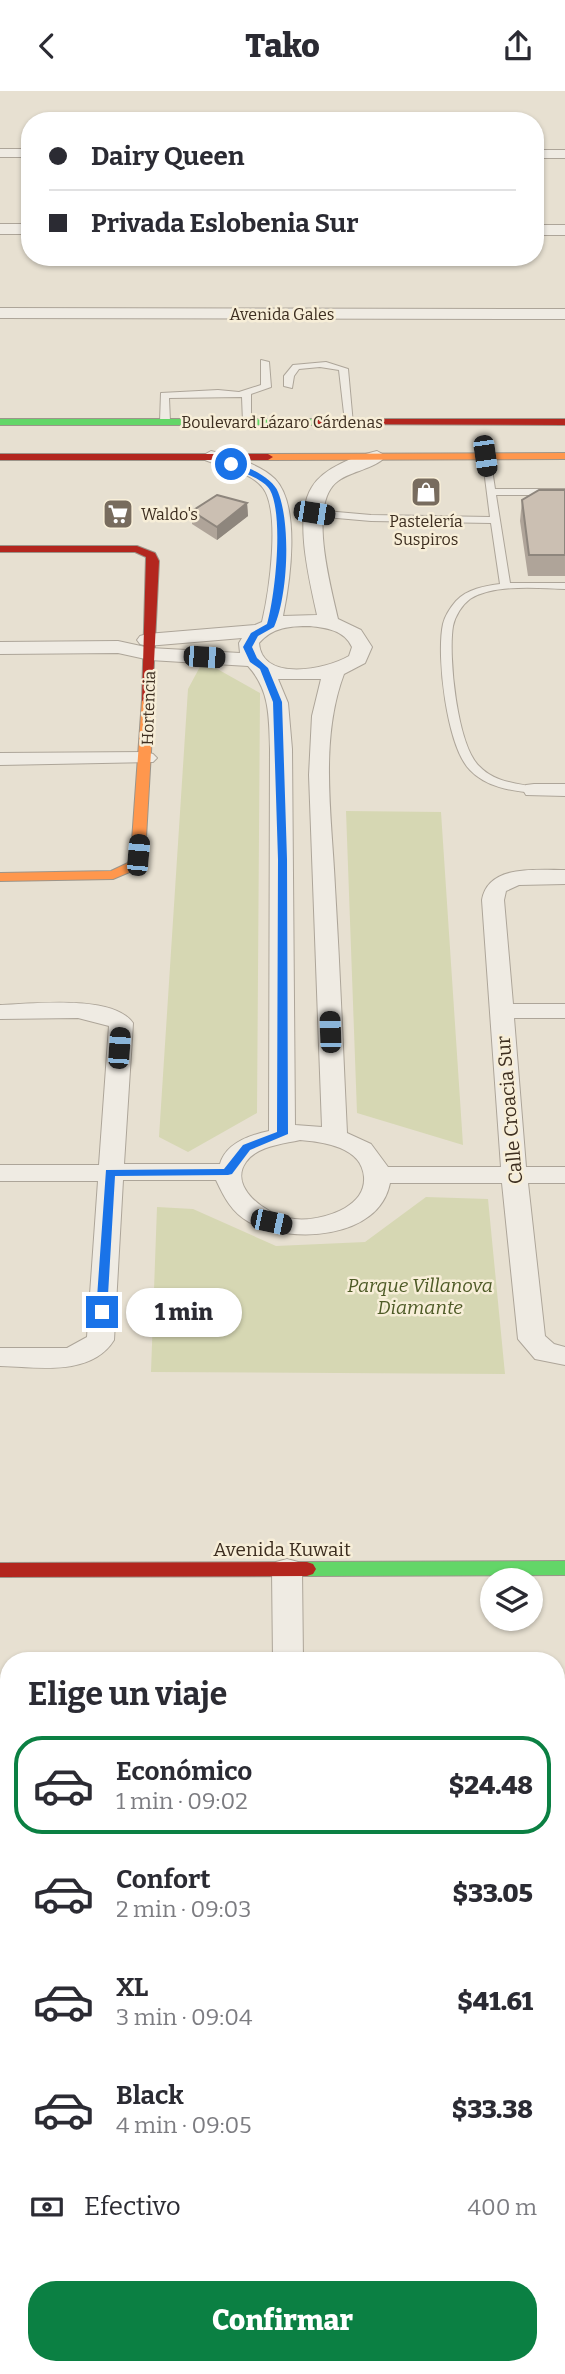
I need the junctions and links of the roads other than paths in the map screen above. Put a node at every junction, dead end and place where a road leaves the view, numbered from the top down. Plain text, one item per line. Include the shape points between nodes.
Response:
1 (0, 153) edge
2 (21, 153) edge
3 (544, 154) edge
4 (565, 154) edge
5 (0, 229) edge
6 (21, 229) edge
7 (544, 230) edge
8 (565, 230) edge
9 (0, 313) edge
10 (565, 314) edge
11 (264, 362) dead end
12 (289, 386) dead end
13 (243, 393) junction
14 (0, 422) edge
15 (165, 422) junction
16 (248, 422) junction
17 (350, 422) junction
18 (565, 422) edge
19 (211, 456) junction
20 (377, 456) junction
21 (485, 456) junction
22 (565, 456) edge
23 (0, 457) edge
24 (490, 492) junction
25 (565, 492) edge
26 (314, 513) junction
27 (494, 520) junction
28 (0, 549) edge
29 (565, 586) edge
30 (506, 587) junction
31 (330, 623) junction
32 (265, 628) junction
33 (150, 647) junction
34 (0, 648) edge
35 (258, 664) junction
36 (334, 672) junction
37 (146, 758) junction
38 (0, 759) edge
39 (534, 790) joint
40 (565, 790) edge
41 (282, 859) junction
42 (323, 859) junction
43 (0, 877) edge
44 (565, 877) edge
45 (501, 1011) junction
46 (565, 1011) edge
47 (0, 1012) edge
48 (282, 1134) junction
49 (335, 1137) junction
50 (228, 1172) junction
51 (0, 1173) edge
52 (110, 1173) junction
53 (378, 1175) junction
54 (514, 1175) junction
55 (565, 1175) edge
56 (565, 1356) edge
57 (0, 1357) edge
58 (565, 1569) edge
59 (0, 1570) edge
60 (287, 1570) junction
61 (288, 1652) edge

1 - 2 street
3 - 4 street
5 - 6 street
7 - 8 street
9 - 10 street, Avenida Gales
11 - 13 lane via 266,387
12 - 17 lane via 296,367 317,364 343,369
13 - 15 lane via 164,395
13 - 16 lane via 247,395
14 - 15 main road, Boulevard Lázaro Cárdenas
15 - 16 main road, Boulevard Lázaro Cárdenas
16 - 17 main road, Boulevard Lázaro Cárdenas
17 - 18 main road, Boulevard Lázaro Cárdenas
19 - 20 main road, Boulevard Lázaro Cárdenas
19 - 23 main road, Boulevard Lázaro Cárdenas
19 - 32 street via 251,473 274,490 281,568
20 - 21 main road, Boulevard Lázaro Cárdenas
20 - 26 street via 329,479 318,490
21 - 22 main road, Boulevard Lázaro Cárdenas
21 - 24 lane
24 - 25 lane
24 - 27 lane
26 - 27 lane
26 - 31 street via 321,589
27 - 30 lane
28 - 33 main road, Hortencia via 145,551 153,561
29 - 30 lane
30 - 39 lane via 466,597 448,624 456,735 466,759 489,780
31 - 32 street via 299,620
31 - 36 street via 356,635 362,647 358,659
32 - 33 street
32 - 35 street via 247,647
33 - 34 street
33 - 35 street
33 - 37 main road, Hortencia
35 - 36 street via 292,675
35 - 41 street via 278,702
36 - 42 street via 323,708
37 - 38 street
37 - 43 main road, Hortencia via 134,865 113,875
39 - 40 street
41 - 42 street
41 - 48 street
42 - 49 street
44 - 45 street, Calle Croacia Sur via 503,882 495,888 493,929
45 - 46 street
45 - 54 street, Calle Croacia Sur
47 - 52 street via 86,1012 108,1015 121,1023
48 - 49 street
48 - 50 street via 247,1148
49 - 53 street via 360,1149
50 - 52 street
50 - 53 street via 232,1196 242,1206 255,1216 290,1226 328,1224 360,1210 377,1189
51 - 52 street
52 - 57 street via 100,1340 92,1350 77,1356
53 - 54 street
54 - 55 street
54 - 56 street, Calle Croacia Sur via 533,1339 545,1352
58 - 60 main road, Avenida Kuwait
59 - 60 main road, Avenida Kuwait
60 - 61 street

